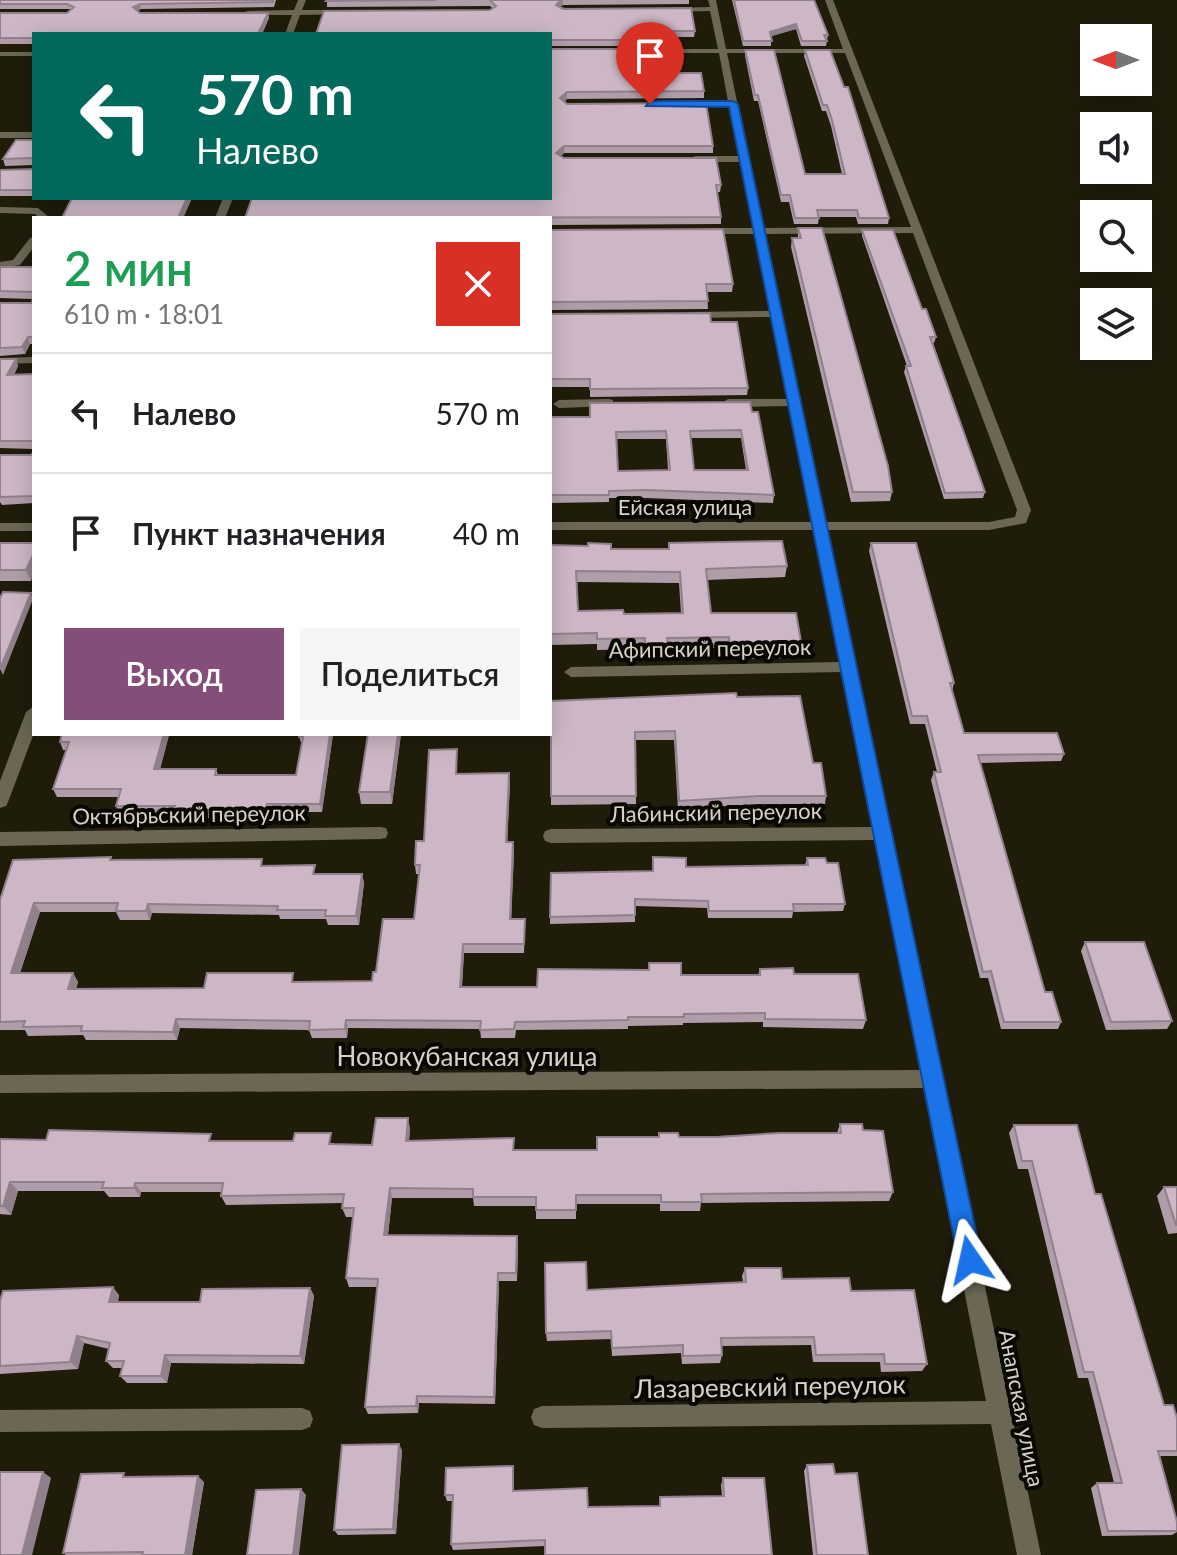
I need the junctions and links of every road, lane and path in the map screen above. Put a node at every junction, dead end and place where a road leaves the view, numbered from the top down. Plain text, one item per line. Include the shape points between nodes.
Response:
1 (302, 0) edge
2 (829, 0) edge
3 (713, 5) edge
4 (653, 10) edge
5 (298, 12) junction
6 (357, 12) edge
7 (235, 13) edge
8 (290, 32) edge
9 (644, 51) edge
10 (722, 51) junction
11 (848, 51) junction
12 (0, 54) edge
13 (32, 54) edge
14 (673, 104) edge
15 (733, 104) junction
16 (0, 135) edge
17 (32, 135) edge
18 (685, 159) edge
19 (745, 159) junction
20 (0, 210) edge
21 (43, 216) edge
22 (916, 230) junction
23 (685, 231) edge
24 (760, 231) junction
25 (32, 243) edge
26 (0, 265) edge
27 (777, 314) junction
28 (671, 315) edge
29 (32, 360) edge
30 (0, 361) edge
31 (795, 402) junction
32 (622, 403) edge
33 (716, 403) edge
34 (559, 404) dead end
35 (820, 525) junction
36 (552, 526) edge
37 (0, 527) edge
38 (32, 527) edge
39 (850, 667) junction
40 (571, 672) dead end
41 (32, 717) edge
42 (0, 754) edge
43 (18, 754) junction
44 (0, 802) edge
45 (380, 833) dead end
46 (882, 833) junction
47 (551, 836) dead end
48 (0, 839) edge
49 (934, 1079) junction
50 (0, 1084) edge
51 (999, 1412) junction
52 (542, 1417) dead end
53 (302, 1419) dead end
54 (0, 1421) edge
55 (1029, 1555) edge

1 - 5 street
2 - 11 street
3 - 4 street
3 - 10 street, Анапская улица
5 - 6 street
5 - 7 street
5 - 8 street
9 - 10 street
10 - 11 street
10 - 15 street, Анапская улица
11 - 22 street
12 - 13 street
14 - 15 street
15 - 19 street, Анапская улица
16 - 17 street
18 - 19 street
19 - 24 street, Анапская улица
20 - 21 street via 38,211
22 - 24 street
22 - 35 street, Ейская улица via 1024,510 1021,520 989,526
23 - 24 street
24 - 27 street, Анапская улица
25 - 26 street via 16,263
27 - 28 street
27 - 31 street, Анапская улица
29 - 30 street
31 - 33 street
31 - 35 street, Анапская улица
32 - 34 street
35 - 36 street, Ейская улица
35 - 39 street, Анапская улица
37 - 38 street
39 - 40 street, Афипский переулок
39 - 46 street, Анапская улица
41 - 43 street
42 - 43 street
43 - 44 street
45 - 48 street, Октябрьский переулок
46 - 47 street, Лабинский переулок
46 - 49 street, Анапская улица
49 - 50 street, Новокубанская улица
49 - 51 street, Анапская улица
51 - 52 street, Лазаревский переулок
51 - 55 street, Анапская улица
53 - 54 street

